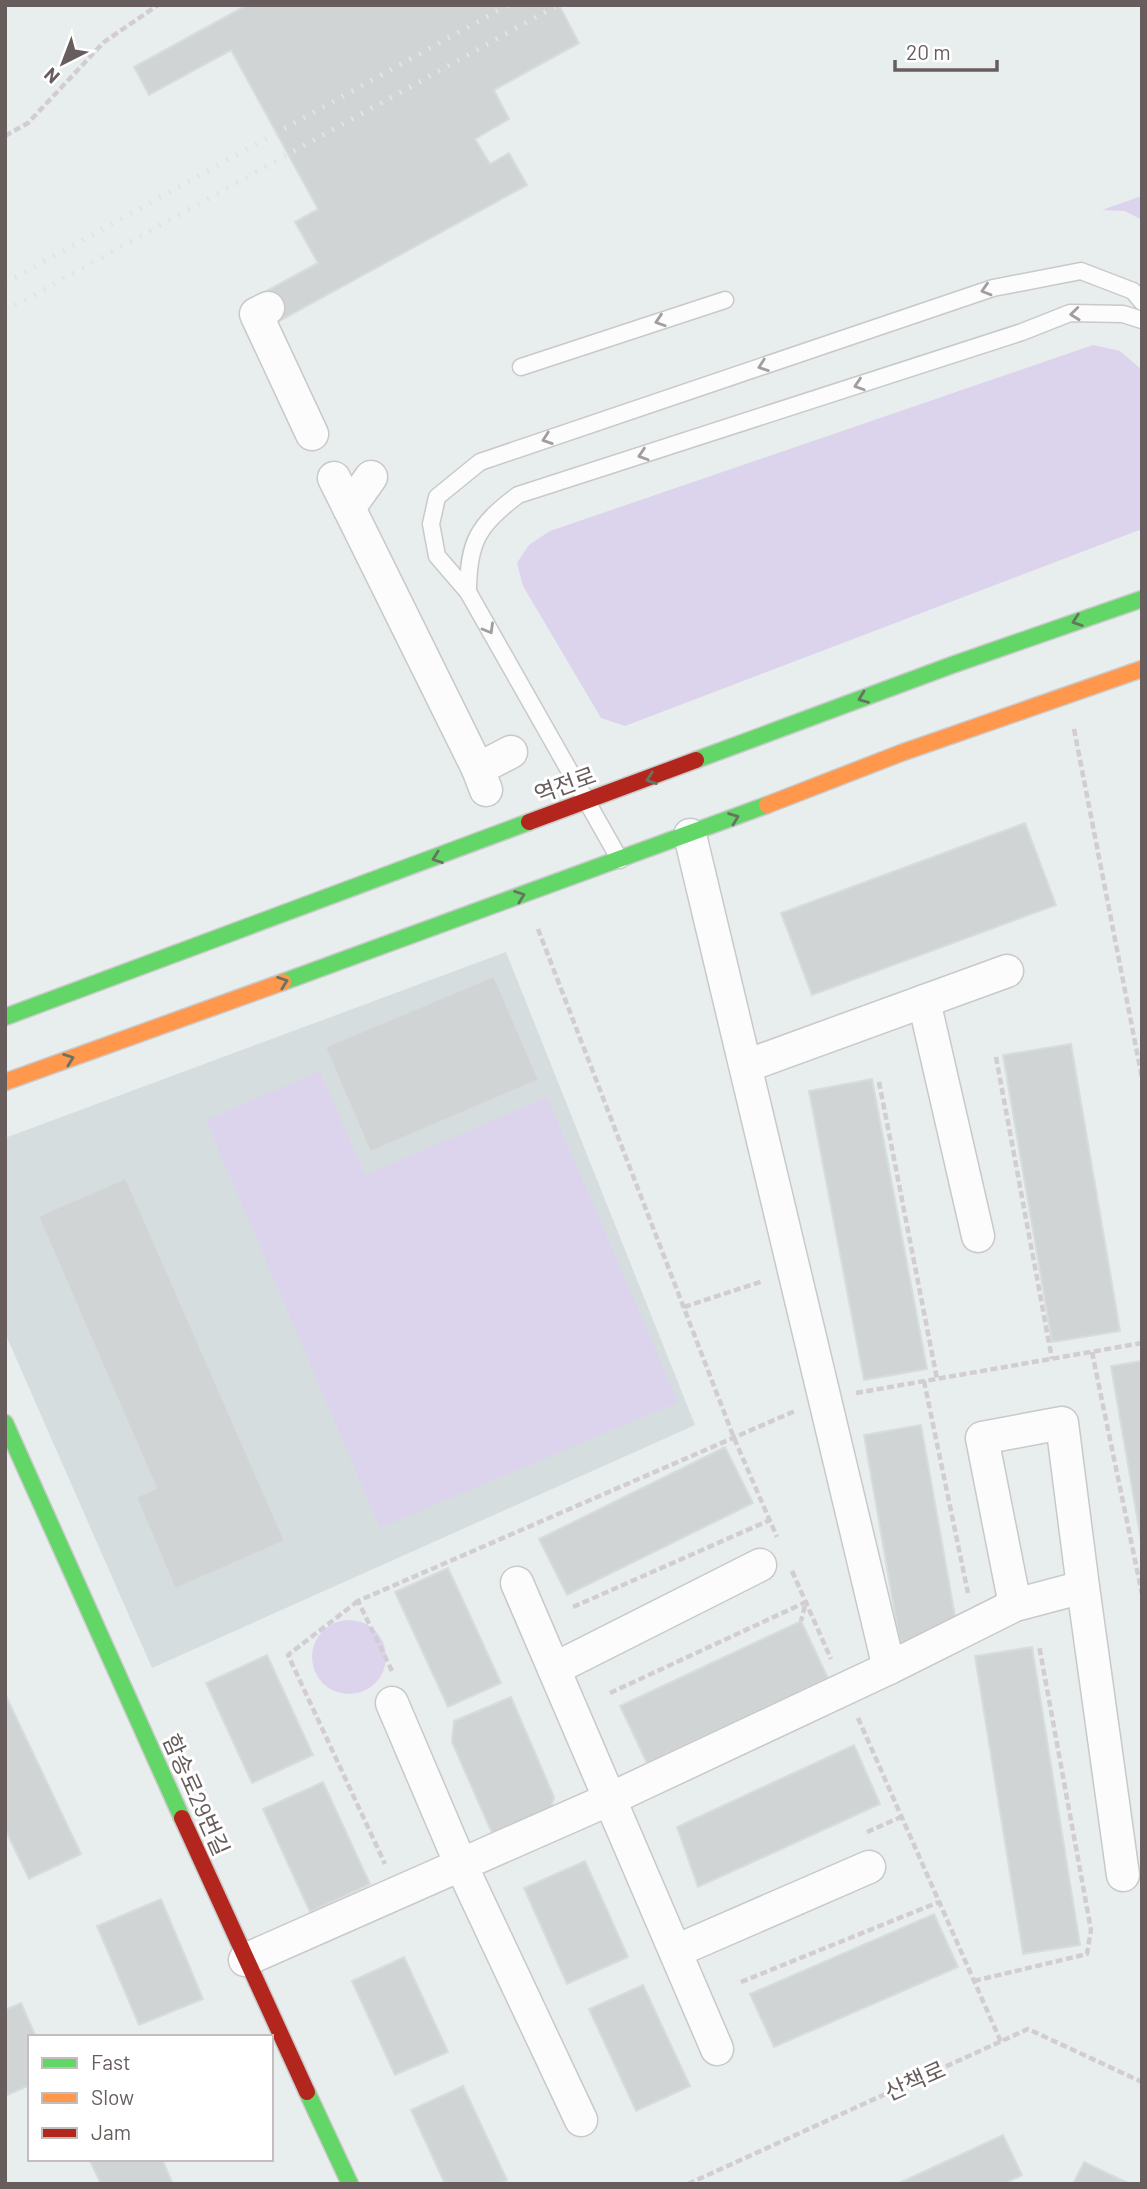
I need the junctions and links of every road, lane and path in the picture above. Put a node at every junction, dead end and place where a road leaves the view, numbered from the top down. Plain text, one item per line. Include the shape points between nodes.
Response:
1 (159, 5) edge
2 (5, 136) edge
3 (725, 300) dead end
4 (1142, 302) edge
5 (268, 308) dead end
6 (1142, 320) edge
7 (521, 367) dead end
8 (312, 434) dead end
9 (371, 477) dead end
10 (334, 478) dead end
11 (349, 508) junction
12 (468, 593) junction
13 (1142, 599) edge
14 (1142, 669) edge
15 (1074, 728) dead end
16 (511, 752) dead end
17 (586, 801) junction
18 (690, 835) junction
19 (621, 860) junction
20 (538, 929) dead end
21 (1007, 971) dead end
22 (924, 1001) junction
23 (5, 1017) edge
24 (996, 1057) dead end
25 (747, 1066) junction
26 (1142, 1078) edge
27 (5, 1082) edge
28 (879, 1082) dead end
29 (978, 1236) dead end
30 (795, 1270) junction
31 (684, 1307) junction
32 (1142, 1343) edge
33 (1092, 1352) junction
34 (1052, 1359) junction
35 (937, 1379) junction
36 (924, 1381) junction
37 (825, 1398) junction
38 (5, 1423) edge
39 (770, 1520) junction
40 (777, 1558) junction
41 (517, 1583) dead end
42 (1083, 1587) junction
43 (1142, 1594) edge
44 (358, 1601) dead end
45 (806, 1602) junction
46 (1015, 1605) junction
47 (573, 1607) dead end
48 (801, 1621) dead end
49 (975, 1625) junction
50 (1039, 1645) dead end
51 (888, 1668) junction
52 (554, 1669) junction
53 (845, 1689) junction
54 (610, 1693) dead end
55 (392, 1703) dead end
56 (610, 1798) junction
57 (460, 1864) junction
58 (869, 1867) dead end
59 (389, 1872) dead end
60 (1123, 1875) dead end
61 (939, 1902) junction
62 (676, 1951) junction
63 (245, 1961) junction
64 (974, 1981) junction
65 (741, 1982) dead end
66 (1001, 2042) junction
67 (718, 2049) dead end
68 (1142, 2082) edge
69 (581, 2120) dead end
70 (350, 2184) edge
71 (688, 2184) edge

1 - 2 path via 104,42 28,123
3 -> 7 lane
4 -> 12 lane via 1133,291 1081,271 993,288 480,461 437,497 431,524 437,556
5 - 8 street via 256,314
6 -> 12 lane via 1123,314 1070,313 1009,337 518,495 485,521 468,560
9 - 11 street
10 - 11 street
11 - 16 street via 482,779
12 -> 17 lane
13 -> 17 main road, 역전로
18 -> 14 main road via 901,753
15 - 26 path
17 - 19 lane
17 -> 23 main road, 역전로
18 - 19 main road
18 - 25 street
27 -> 19 main road
20 - 31 path
21 - 22 street
22 - 25 street
22 - 29 street
24 - 34 path
25 - 30 street
28 - 35 path
30 - 31 path
30 - 37 street
31 - 39 path
32 - 33 path
33 - 34 path
33 - 43 path
34 - 35 path
35 - 36 path
36 - 37 path
36 - 49 path
37 - 51 street
38 - 63 main road, 함송로29번길
39 - 40 path
39 - 47 path
40 - 45 path
40 - 52 street
41 - 52 street
42 - 46 street
42 - 46 street via 1062,1423 982,1438
42 - 60 street
44 - 59 path via 288,1656
45 - 48 path
45 - 53 path
45 - 54 path
46 - 49 street
49 - 51 street
50 - 64 path via 1091,1930 1087,1954
51 - 53 street
52 - 56 street
53 - 56 street
53 - 61 path
55 - 57 street
56 - 57 street
56 - 62 street
57 - 63 street
57 - 69 street
58 - 62 street
61 - 64 path
61 - 65 path
62 - 67 street
63 - 70 main road, 함송로29번길
64 - 66 path
66 - 68 path, 산책로 via 1028,2029
66 - 71 path, 산책로

